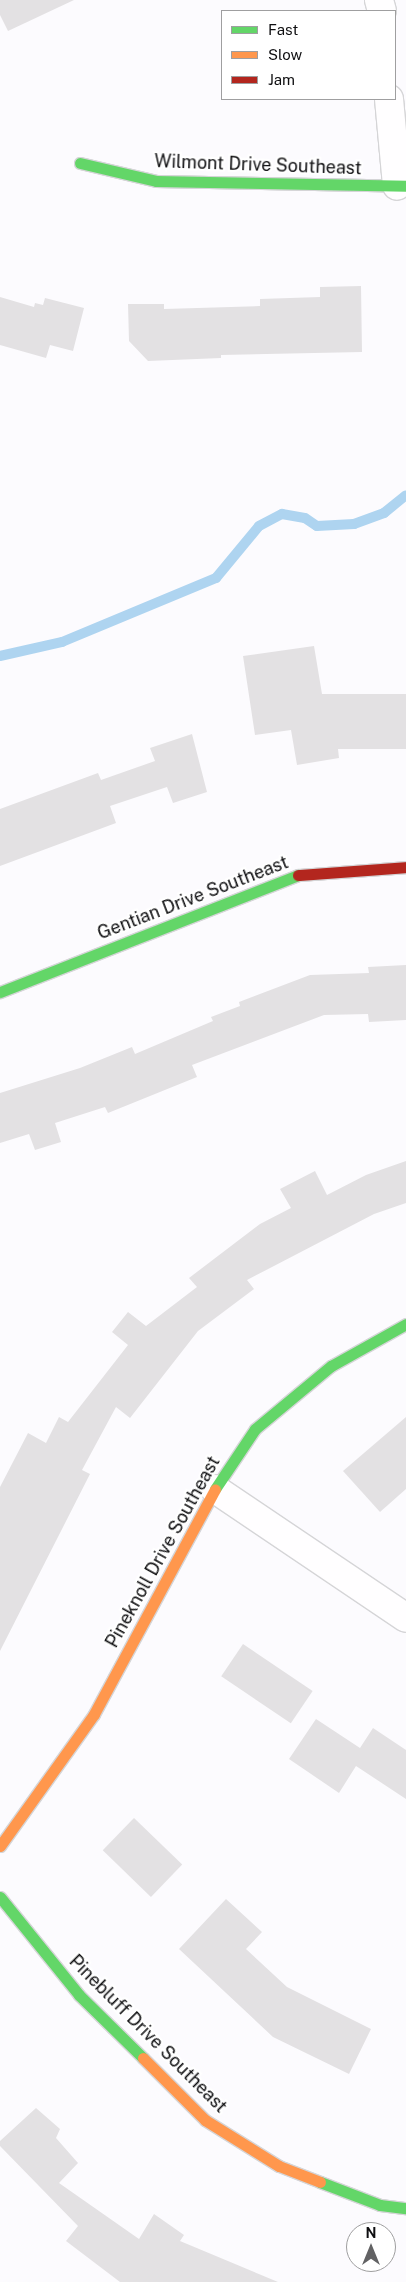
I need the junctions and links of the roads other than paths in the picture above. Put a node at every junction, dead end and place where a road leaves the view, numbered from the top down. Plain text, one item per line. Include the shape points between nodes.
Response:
1 (389, 100) edge
2 (80, 163) dead end
3 (402, 186) edge
4 (406, 867) edge
5 (0, 992) edge
6 (406, 1324) edge
7 (215, 1489) junction
8 (406, 1618) edge
9 (0, 1846) edge
10 (0, 1898) edge
11 (406, 2208) edge

1 - 3 street
2 - 3 street, Wilmont Drive Southeast via 156,181 345,188
4 - 5 street, Gentian Drive Southeast via 299,875
6 - 7 street, Pineknoll Drive Southeast via 331,1366 254,1429
7 - 8 street
7 - 9 street, Pineknoll Drive Southeast via 94,1714
10 - 11 street, Pinebluff Drive Southeast via 79,1996 205,2120 279,2166 380,2205

